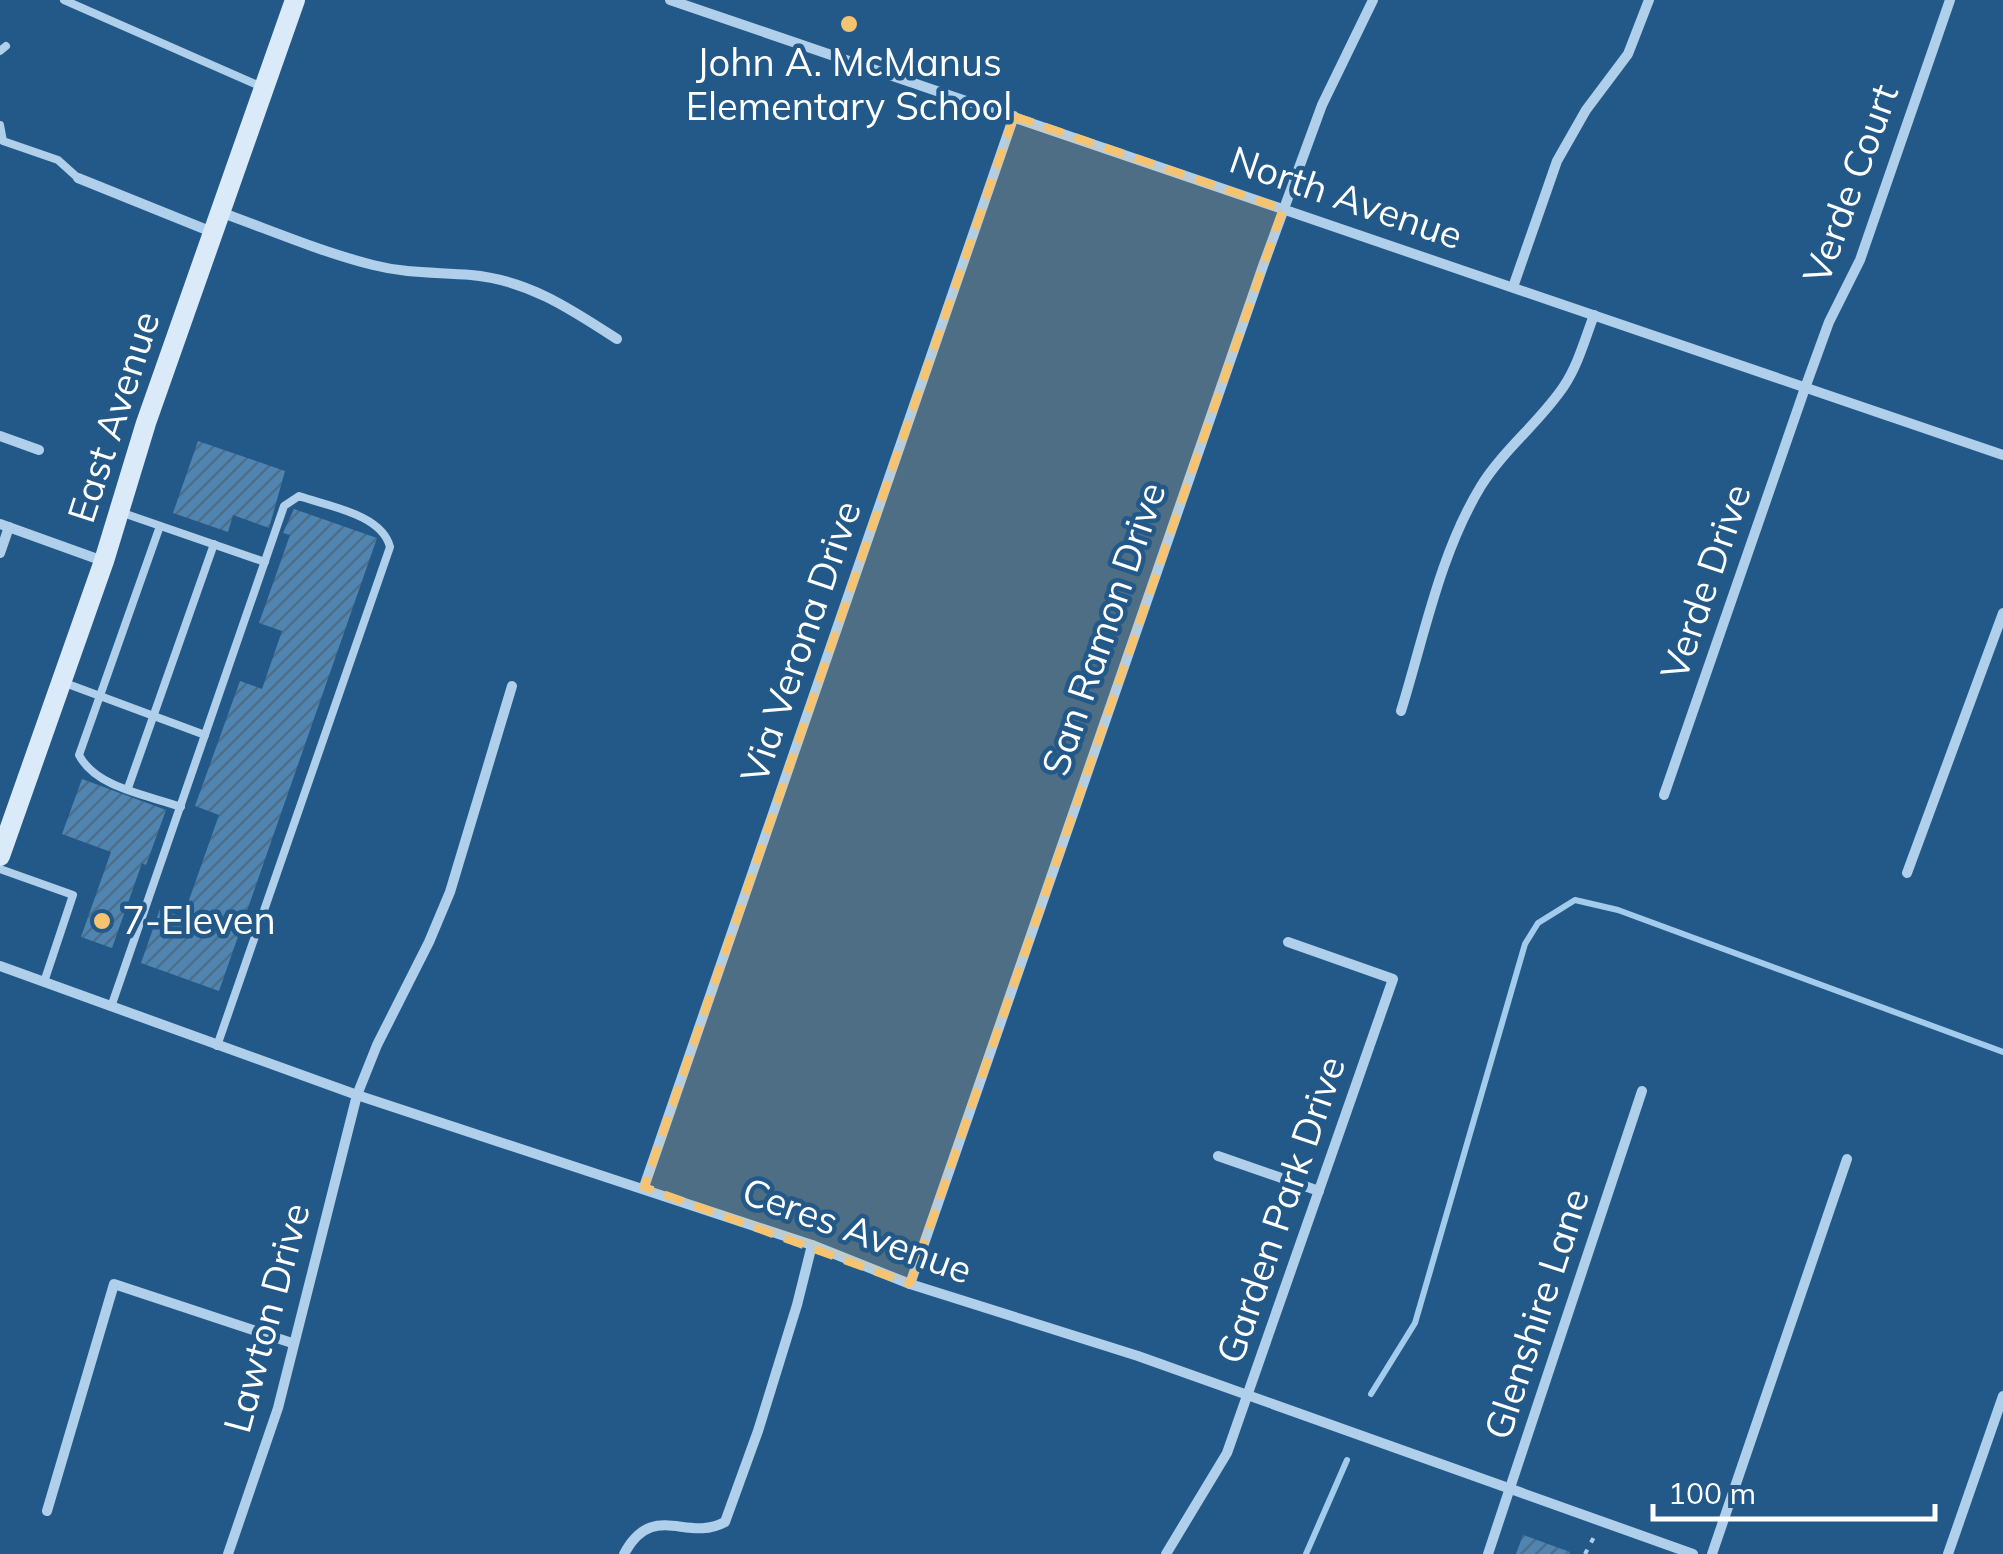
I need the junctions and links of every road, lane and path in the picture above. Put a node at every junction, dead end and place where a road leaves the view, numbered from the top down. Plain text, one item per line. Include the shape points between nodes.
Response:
1 (64, 0) edge
2 (294, 0) edge
3 (670, 0) edge
4 (1373, 0) edge
5 (1648, 0) edge
6 (1950, 0) edge
7 (262, 87) junction
8 (1014, 116) junction
9 (0, 125) edge
10 (2, 143) edge
11 (78, 178) joint
12 (1284, 209) junction
13 (215, 222) junction
14 (1513, 287) junction
15 (1594, 315) junction
16 (618, 339) dead end
17 (1804, 388) junction
18 (0, 436) edge
19 (39, 450) dead end
20 (2003, 454) edge
21 (119, 512) junction
22 (5, 526) edge
23 (160, 526) junction
24 (214, 544) junction
25 (0, 553) edge
26 (104, 561) junction
27 (265, 562) junction
28 (2003, 613) edge
29 (61, 682) junction
30 (512, 686) dead end
31 (100, 696) junction
32 (1401, 711) dead end
33 (153, 716) junction
34 (205, 735) junction
35 (128, 788) junction
36 (1664, 795) dead end
37 (181, 807) junction
38 (0, 856) edge
39 (0, 870) edge
40 (1906, 873) dead end
41 (1288, 942) dead end
42 (0, 966) edge
43 (44, 982) junction
44 (112, 1007) junction
45 (217, 1046) junction
46 (1642, 1091) dead end
47 (358, 1095) junction
48 (1218, 1156) dead end
49 (1848, 1159) dead end
50 (644, 1187) junction
51 (1319, 1191) junction
52 (812, 1245) junction
53 (910, 1284) junction
54 (292, 1344) junction
55 (1248, 1396) junction
56 (2003, 1396) edge
57 (1511, 1490) junction
58 (48, 1511) dead end
59 (1600, 1521) junction
60 (228, 1554) edge
61 (624, 1554) edge
62 (1166, 1554) edge
63 (1488, 1554) edge
64 (1584, 1554) edge
65 (1692, 1554) edge
66 (1712, 1554) edge
67 (1948, 1554) edge

1 - 7 lane
2 - 7 main road, East Avenue
3 - 8 street, North Avenue
4 - 12 street, San Ramon Drive via 1322,104
5 - 14 street via 1628,54 1557,161
6 - 17 street, Verde Court via 1860,260
7 - 13 main road, East Avenue
8 - 12 street, North Avenue
8 - 50 street, Via Verona Drive
9 - 10 lane
10 - 11 lane via 58,160
11 - 13 street
12 - 14 street, North Avenue
12 - 53 street, San Ramon Drive
13 - 16 street via 369,265 513,282 556,299
13 - 21 main road, East Avenue
14 - 15 street, North Avenue
15 - 17 street, North Avenue
15 - 32 street via 1566,383 1508,450 1464,518
17 - 20 street, North Avenue
17 - 36 street, Verde Drive
18 - 19 street
21 - 23 lane
21 - 26 main road, East Avenue
22 - 25 street
22 - 26 street
23 - 24 lane
23 - 31 lane
24 - 27 lane
24 - 33 lane
26 - 29 main road, East Avenue
27 - 34 lane
27 - 45 lane via 284,506 299,496 370,522 387,534 390,547
28 - 40 street
29 - 31 lane
29 - 38 main road, East Avenue
30 - 47 street, Lawton Drive via 450,892
31 - 33 lane
31 - 35 lane via 79,755 100,778
33 - 34 lane
33 - 35 lane
34 - 37 lane
35 - 37 lane
37 - 44 lane
39 - 43 lane via 73,895
41 - 51 street, Garden Park Drive via 1393,979
42 - 43 street, Ceres Avenue
43 - 44 street, Ceres Avenue
44 - 45 street, Ceres Avenue
45 - 47 street, Ceres Avenue
46 - 57 street, Glenshire Lane
47 - 50 street, Ceres Avenue
47 - 54 street, Lawton Drive
48 - 51 street
49 - 66 street
50 - 52 street, Ceres Avenue
51 - 55 street, Garden Park Drive
52 - 53 street, Ceres Avenue
52 - 61 street via 725,1522 714,1528 651,1524
53 - 55 street, Ceres Avenue
54 - 58 street via 114,1284
54 - 60 street, Lawton Drive via 278,1408
55 - 57 street, Ceres Avenue
55 - 62 street, Garden Park Drive via 1226,1453
56 - 67 street
57 - 59 street, Ceres Avenue
57 - 63 street, Glenshire Lane
59 - 64 path
59 - 65 street, Ceres Avenue

